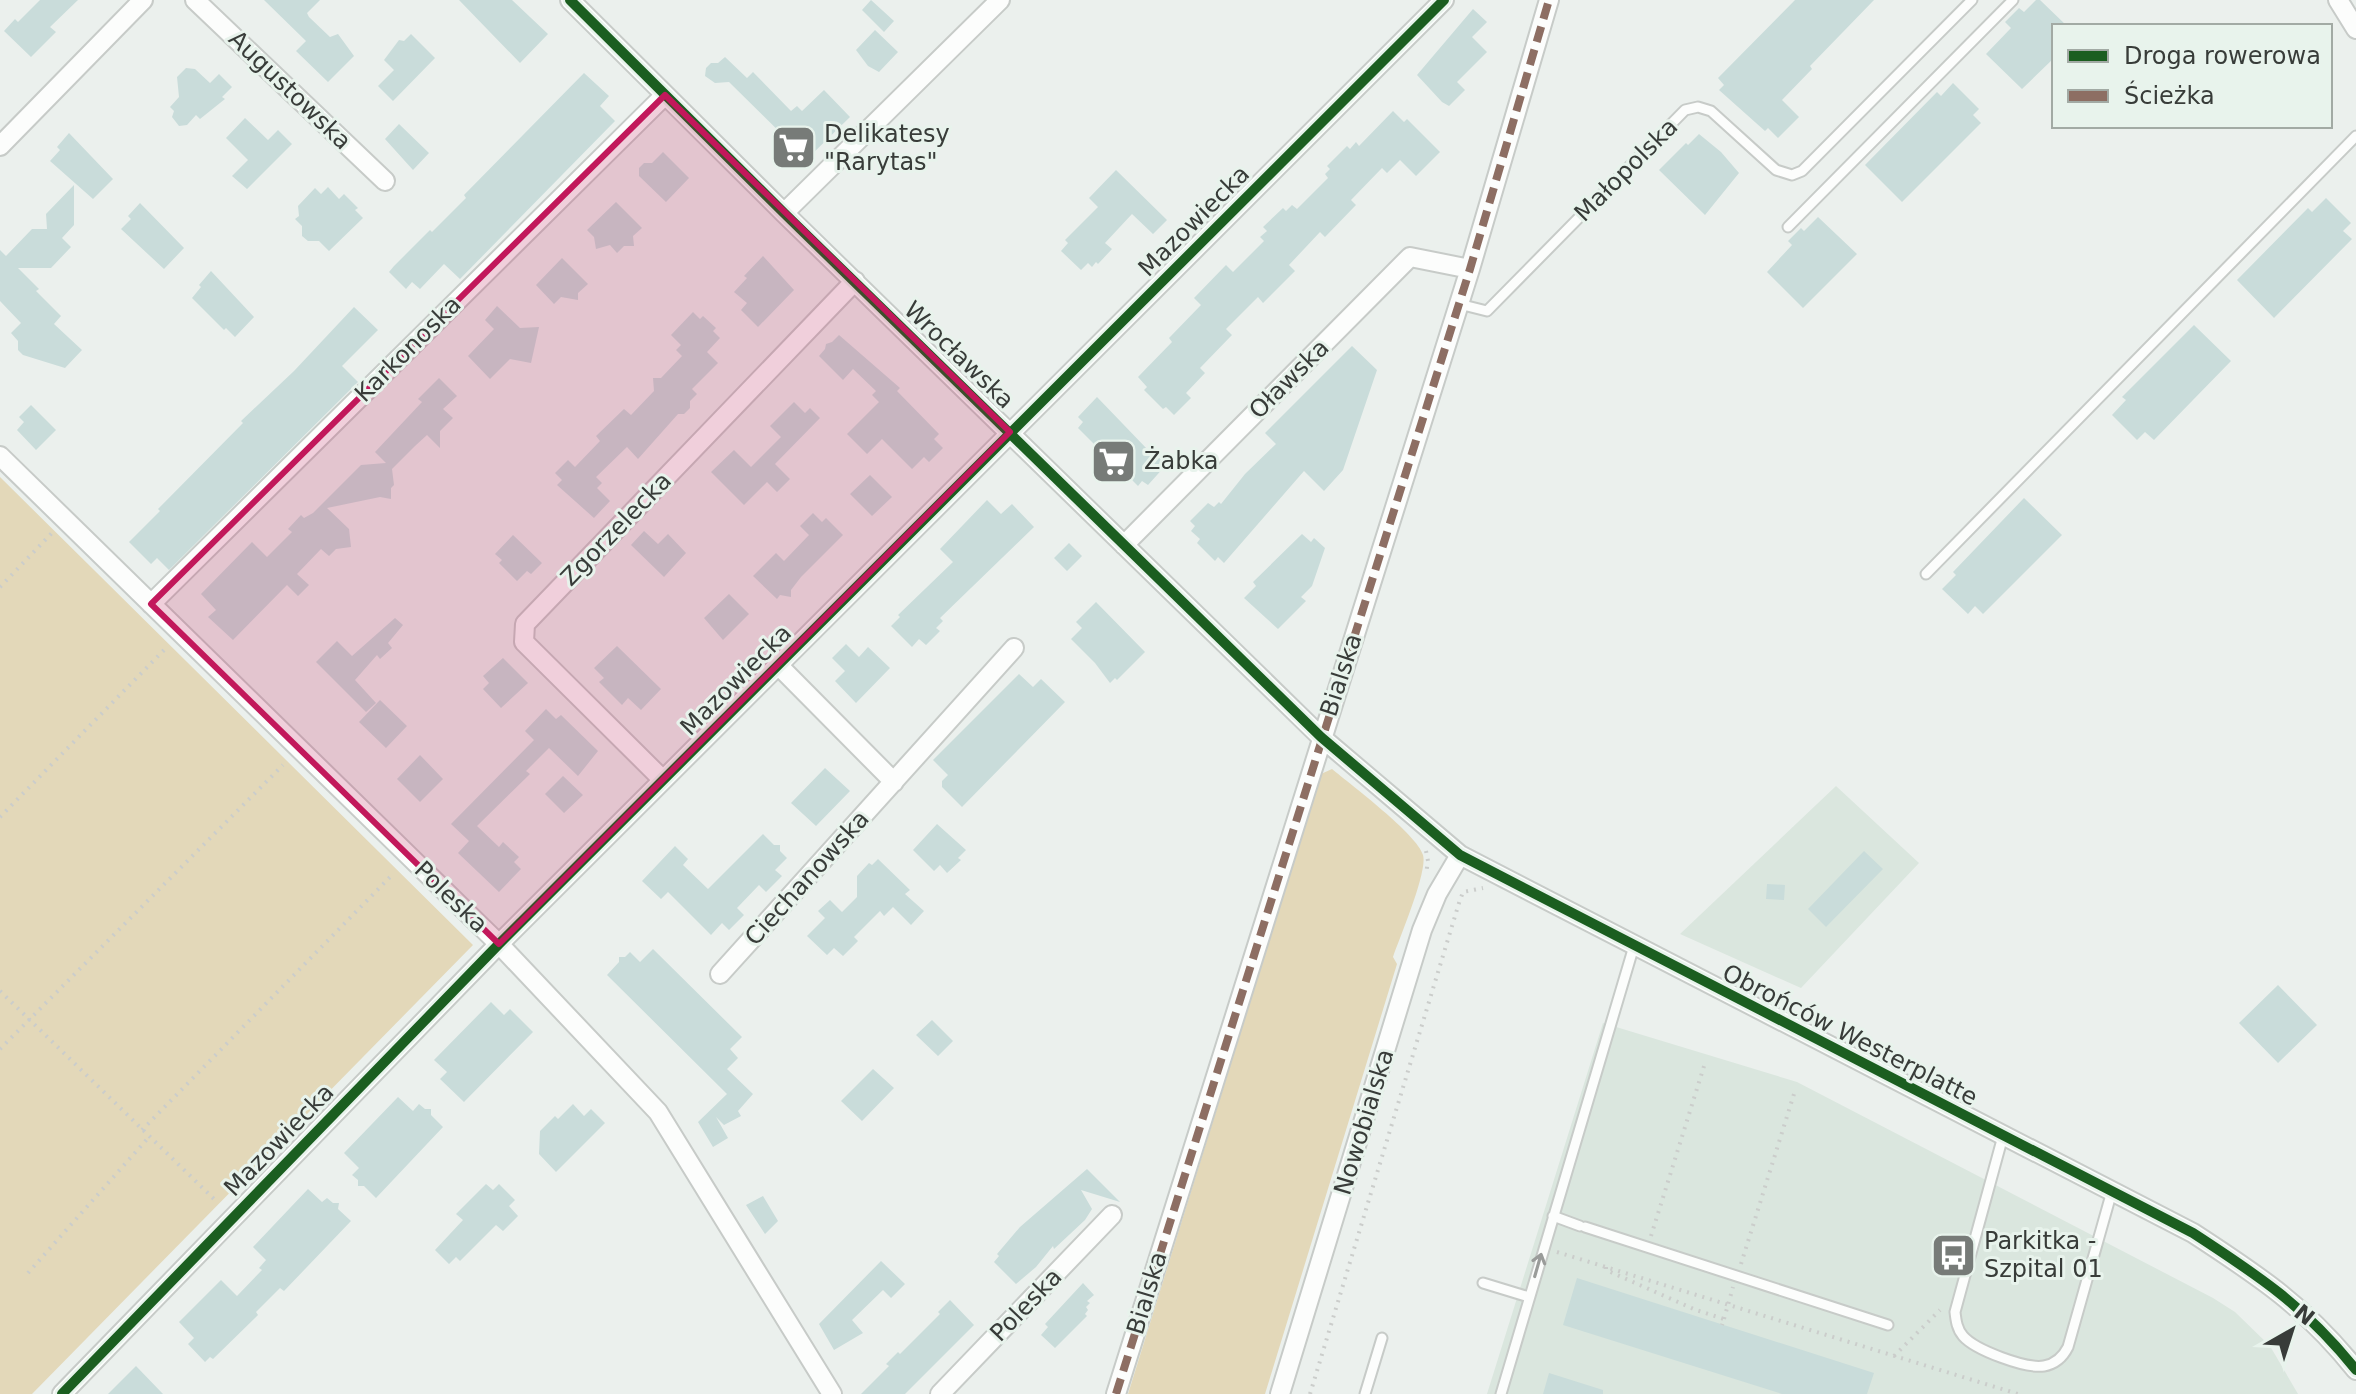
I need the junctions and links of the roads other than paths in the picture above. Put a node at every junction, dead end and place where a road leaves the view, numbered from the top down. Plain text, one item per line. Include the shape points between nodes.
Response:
1 (143, 0) edge
2 (195, 0) edge
3 (1000, 0) edge
4 (1444, 0) edge
5 (1549, 0) edge
6 (1972, 0) edge
7 (2013, 0) edge
8 (2338, 0) edge
9 (575, 2) edge
10 (2356, 29) edge
11 (665, 95) junction
12 (2356, 136) edge
13 (0, 146) edge
14 (385, 181) dead end
15 (784, 213) junction
16 (1788, 227) dead end
17 (1470, 269) junction
18 (855, 281) junction
19 (1459, 304) junction
20 (1010, 432) junction
21 (0, 456) edge
22 (1124, 545) junction
23 (1926, 574) dead end
24 (151, 604) junction
25 (1014, 648) dead end
26 (779, 666) junction
27 (1321, 737) junction
28 (663, 780) junction
29 (894, 782) junction
30 (1460, 855) junction
31 (499, 944) junction
32 (1634, 946) junction
33 (720, 974) dead end
34 (2003, 1136) junction
35 (2112, 1191) junction
36 (1112, 1215) dead end
37 (1553, 1216) junction
38 (1483, 1283) dead end
39 (1529, 1297) junction
40 (1888, 1325) dead end
41 (1382, 1338) dead end
42 (2356, 1370) edge
43 (62, 1394) edge
44 (832, 1394) edge
45 (940, 1394) edge
46 (1116, 1394) edge
47 (1280, 1394) edge
48 (1365, 1394) edge
49 (1501, 1394) edge

1 - 13 street
2 - 14 street, Augustowska
3 - 15 street
4 - 20 street, Mazowiecka
5 - 17 street, Bialska
6 - 19 lane, Małopolska via 1802,171 1792,175 1776,170 1711,111 1685,110 1487,311
7 - 16 lane
8 - 10 street
9 - 11 street, Wrocławska
11 - 15 street, Wrocławska
11 - 24 street, Karkonoska
12 - 23 lane
15 - 18 street, Wrocławska
17 - 19 street, Bialska
17 - 22 street, Oławska via 1410,257
18 - 20 street, Wrocławska
18 - 28 street, Zgorzelecka via 525,624 524,642
19 - 27 street, Bialska
20 - 22 street, Wrocławska
20 - 26 street, Mazowiecka
21 - 24 street, Poleska
22 - 27 street, Wrocławska
24 - 31 street, Poleska
25 - 29 street, Ciechanowska
26 - 28 street, Mazowiecka
26 - 29 street
27 - 30 street, Obrońców Westerplatte
27 - 46 street, Bialska
28 - 31 street, Mazowiecka
29 - 33 street, Ciechanowska
30 - 32 street, Obrońców Westerplatte
30 - 47 street, Nowobialska via 1422,930
31 - 43 street, Mazowiecka
31 - 44 street, Poleska via 658,1112
32 - 34 street, Obrońców Westerplatte
32 - 37 lane
34 - 35 street, Obrońców Westerplatte
34 - 35 lane via 1955,1312 1961,1334 1988,1352 2037,1367 2064,1354
35 - 42 street, Obrońców Westerplatte via 2193,1233 2287,1297
36 - 45 street, Poleska
39 -> 37 lane
37 - 40 lane
38 - 39 lane
39 - 49 lane
41 - 48 lane

